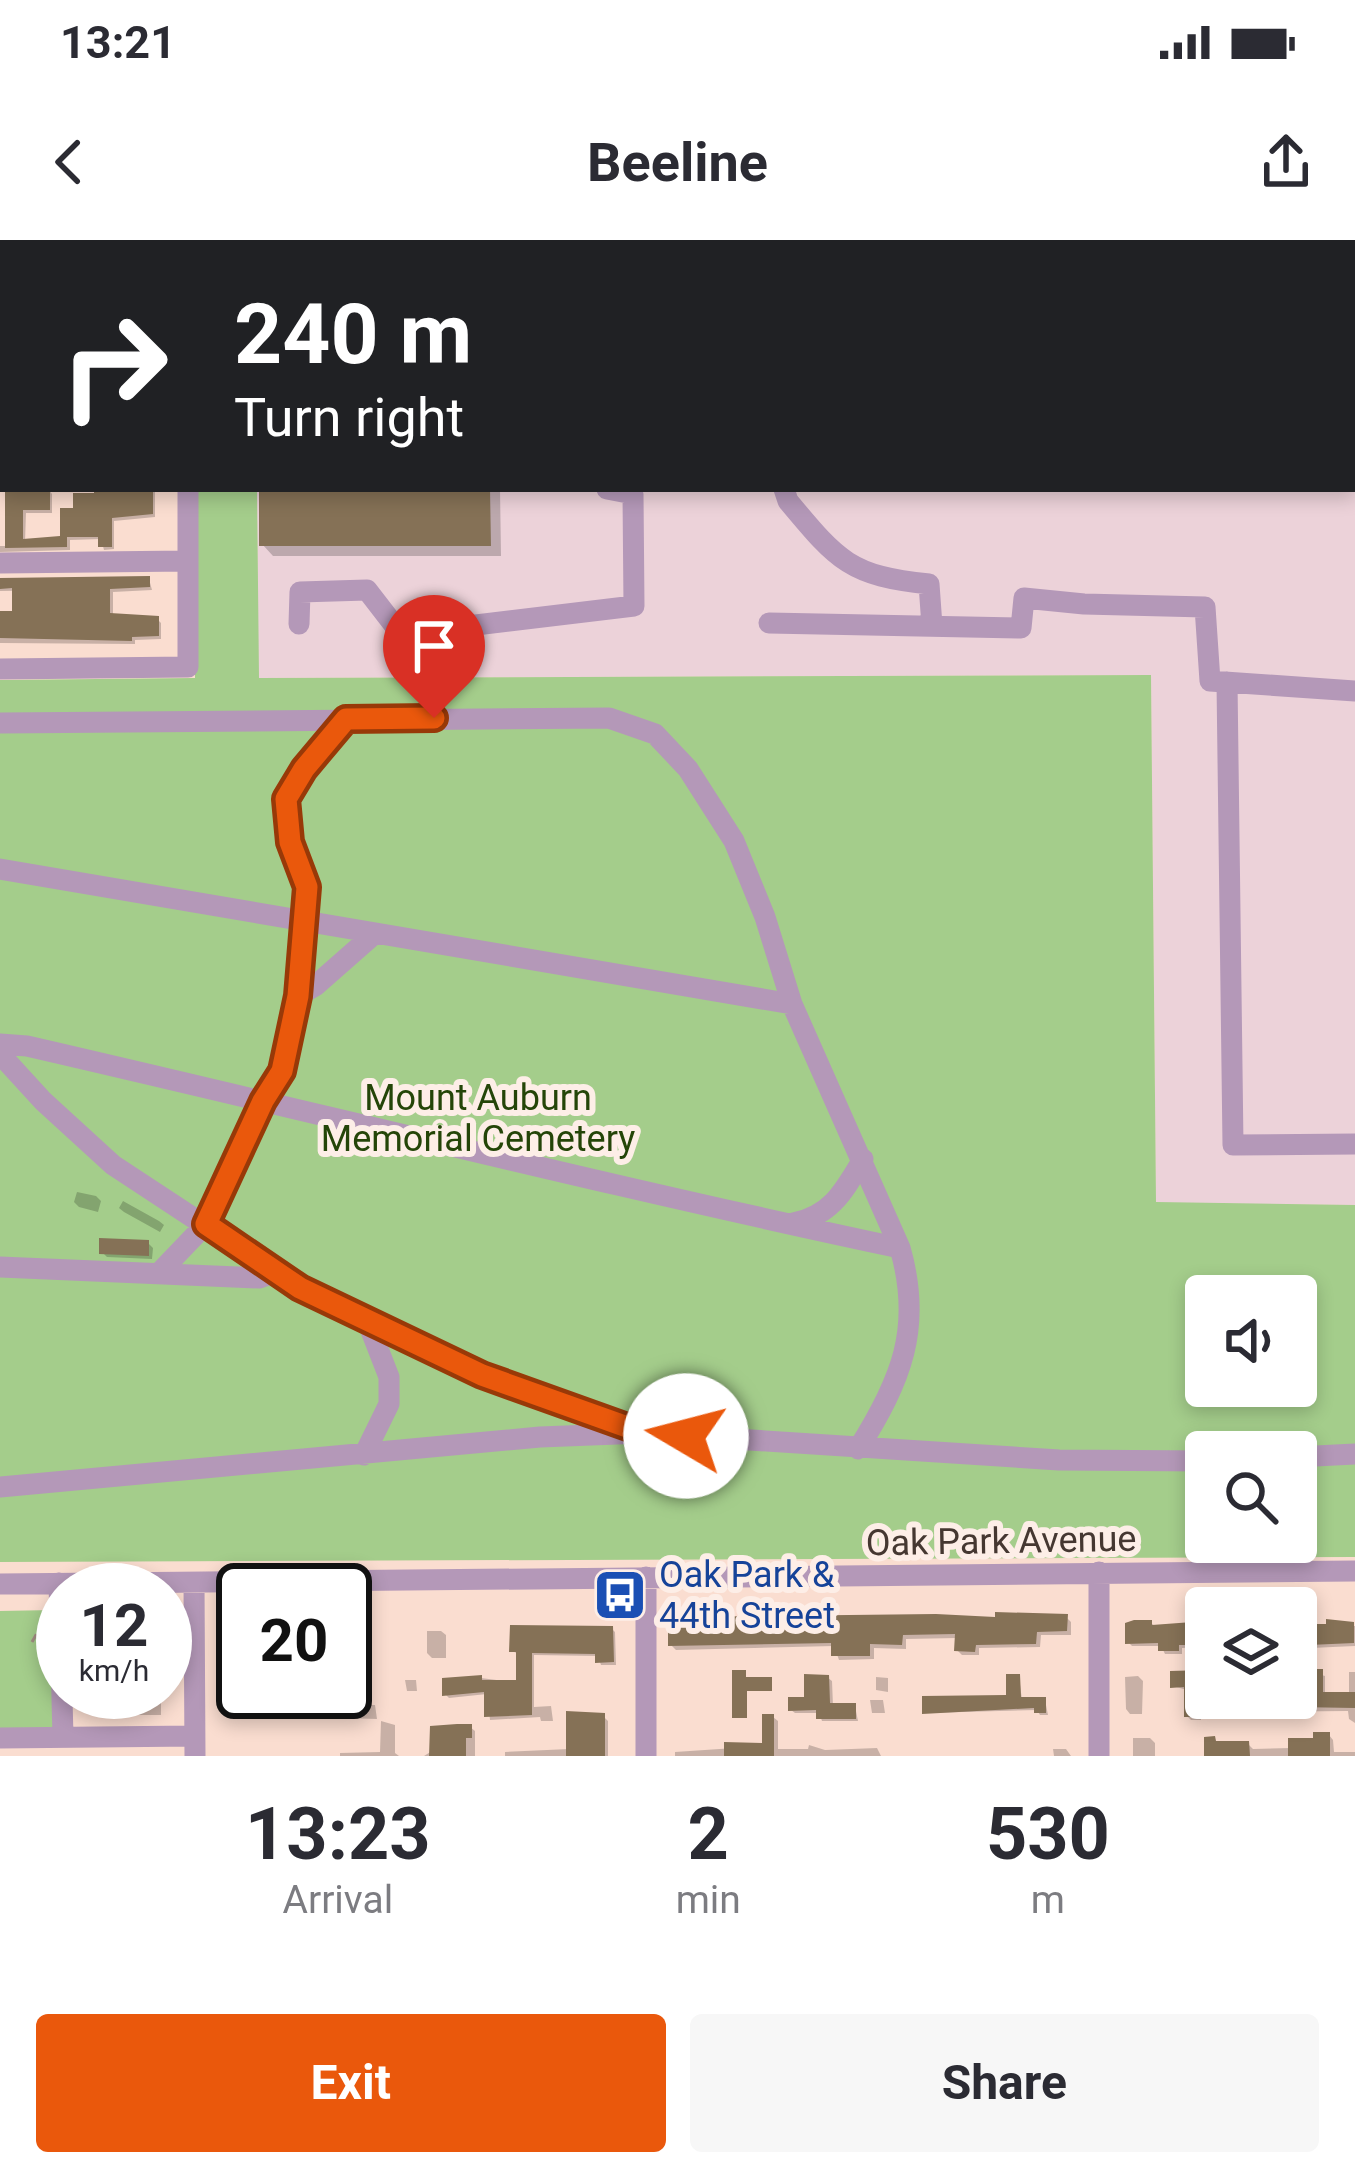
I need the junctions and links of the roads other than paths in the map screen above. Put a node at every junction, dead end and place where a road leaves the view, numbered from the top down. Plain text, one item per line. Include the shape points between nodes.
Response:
1 (188, 492) edge
2 (633, 492) edge
3 (785, 492) edge
4 (188, 561) junction
5 (0, 562) edge
6 (769, 623) dead end
7 (299, 624) dead end
8 (932, 626) junction
9 (0, 669) edge
10 (1227, 682) junction
11 (1355, 691) edge
12 (346, 719) junction
13 (0, 723) edge
14 (0, 869) edge
15 (306, 920) junction
16 (373, 935) junction
17 (298, 996) junction
18 (792, 1004) junction
19 (0, 1044) edge
20 (0, 1054) edge
21 (263, 1101) junction
22 (1355, 1144) edge
23 (863, 1159) junction
24 (206, 1224) junction
25 (788, 1224) junction
26 (900, 1248) junction
27 (0, 1267) edge
28 (160, 1272) junction
29 (276, 1272) junction
30 (367, 1318) junction
31 (644, 1433) junction
32 (858, 1449) junction
33 (1355, 1454) edge
34 (364, 1455) junction
35 (1317, 1456) edge
36 (1185, 1461) edge
37 (0, 1486) edge
38 (1355, 1570) edge
39 (1099, 1572) junction
40 (646, 1577) junction
41 (36, 1583) edge
42 (194, 1583) joint
43 (0, 1584) edge
44 (62, 1719) edge
45 (62, 1737) junction
46 (0, 1738) edge
47 (194, 1746) edge
48 (646, 1756) edge
49 (1099, 1756) edge

1 - 4 street
2 - 7 street via 634,606 401,634 367,590 299,592
3 - 8 street via 841,560 878,579 929,584
4 - 5 street
4 - 9 street via 188,667
6 - 8 street
8 - 10 street via 1021,628 1024,598 1205,608 1210,681
10 - 11 street
10 - 22 street via 1233,1145
12 - 13 street
12 - 15 street via 286,799 290,842 307,887
12 - 18 street via 609,718 655,734 734,841
14 - 15 street
15 - 16 street
15 - 17 street
16 - 17 street
16 - 18 street
17 - 21 street via 282,1071
18 - 23 street
19 - 21 street
20 - 24 street via 113,1165
21 - 24 street
21 - 25 street
23 - 25 street via 840,1199 816,1219
23 - 26 street
24 - 28 street
24 - 29 street
25 - 26 street
26 - 32 street via 912,1288 907,1339 891,1396
27 - 28 street
28 - 29 street
29 - 30 street
30 - 31 street via 482,1375
30 - 34 street via 389,1377 389,1404
31 - 32 street
31 - 34 street
32 - 36 street
33 - 35 street
34 - 37 street
38 - 39 street, Oak Park Avenue
39 - 40 street, Oak Park Avenue
39 - 49 street
40 - 42 street, Oak Park Avenue
40 - 48 street
41 - 43 street, Oak Park Avenue
42 - 47 street
44 - 45 street
45 - 46 street
45 - 47 street

